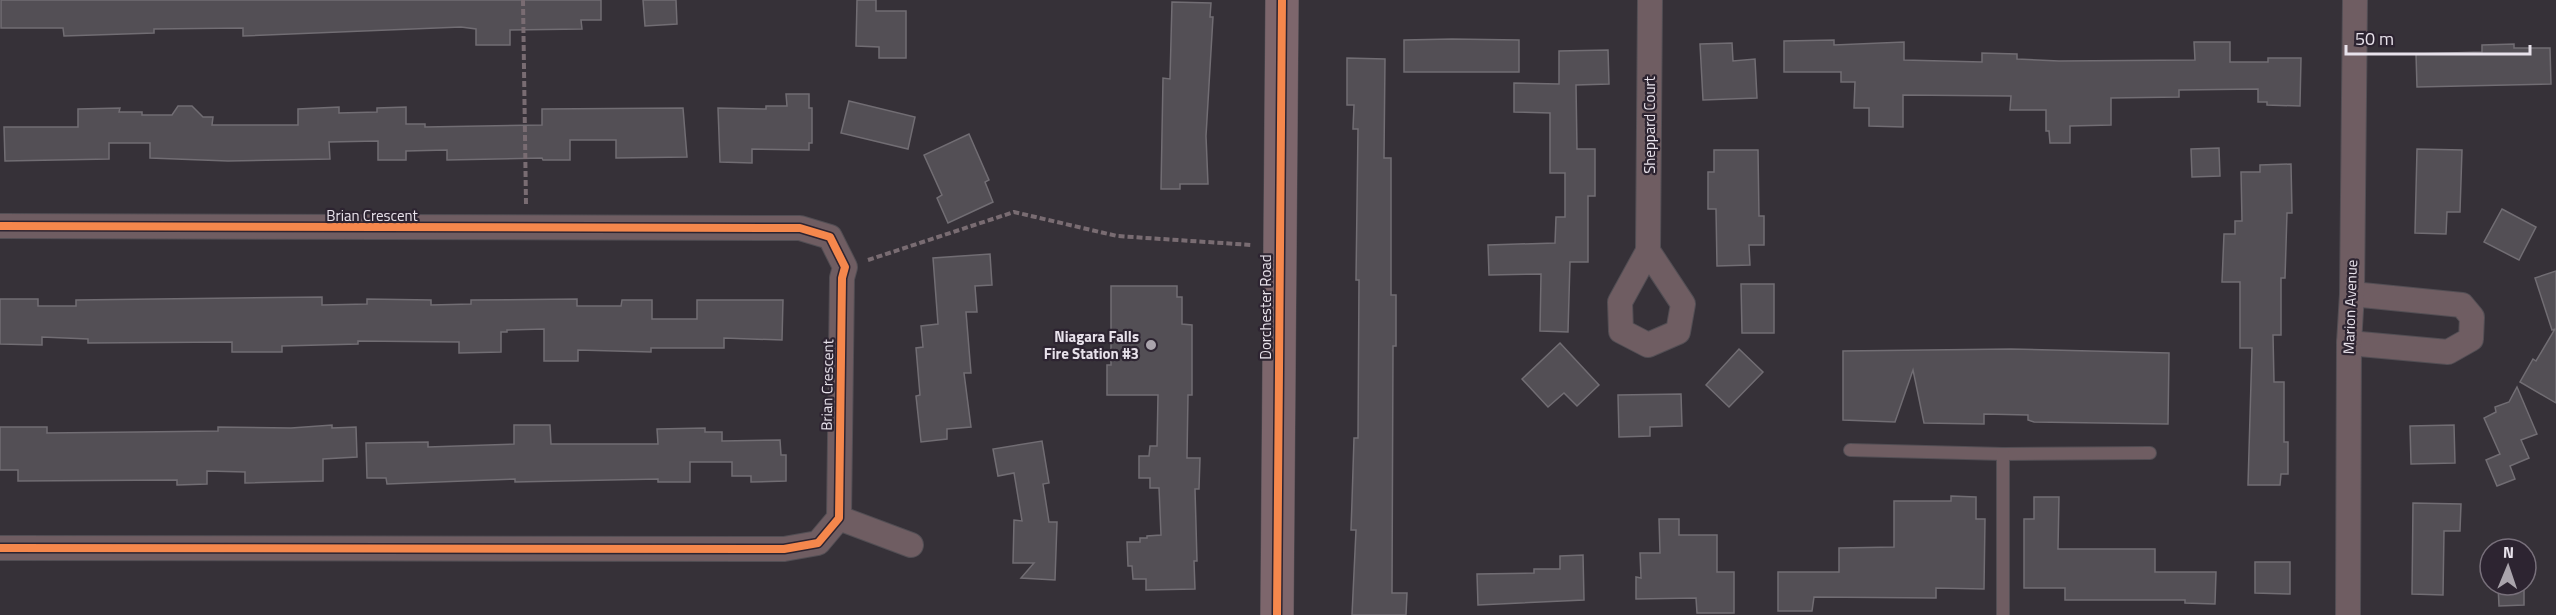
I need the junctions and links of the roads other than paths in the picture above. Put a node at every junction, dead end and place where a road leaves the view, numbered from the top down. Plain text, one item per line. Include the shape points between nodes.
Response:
1 (1281, 0) edge
2 (1650, 0) edge
3 (2355, 0) edge
4 (0, 226) edge
5 (1648, 251) dead end
6 (2352, 294) junction
7 (2349, 343) junction
8 (1850, 450) dead end
9 (2150, 453) dead end
10 (2003, 454) junction
11 (839, 518) junction
12 (911, 545) dead end
13 (0, 548) edge
14 (1277, 615) edge
15 (2003, 615) edge
16 (2348, 615) edge

1 - 14 main road, Dorchester Road
2 - 5 street, Sheppard Court
3 - 6 street, Marion Avenue
4 - 11 street, Brian Crescent via 800,228 830,237 845,267
6 - 7 street, Marion Avenue
6 - 7 street via 2462,305 2472,317 2470,339 2448,352
7 - 16 street, Marion Avenue
8 - 10 lane
9 - 10 lane
10 - 15 lane
11 - 12 street
11 - 13 street via 818,543 784,549

